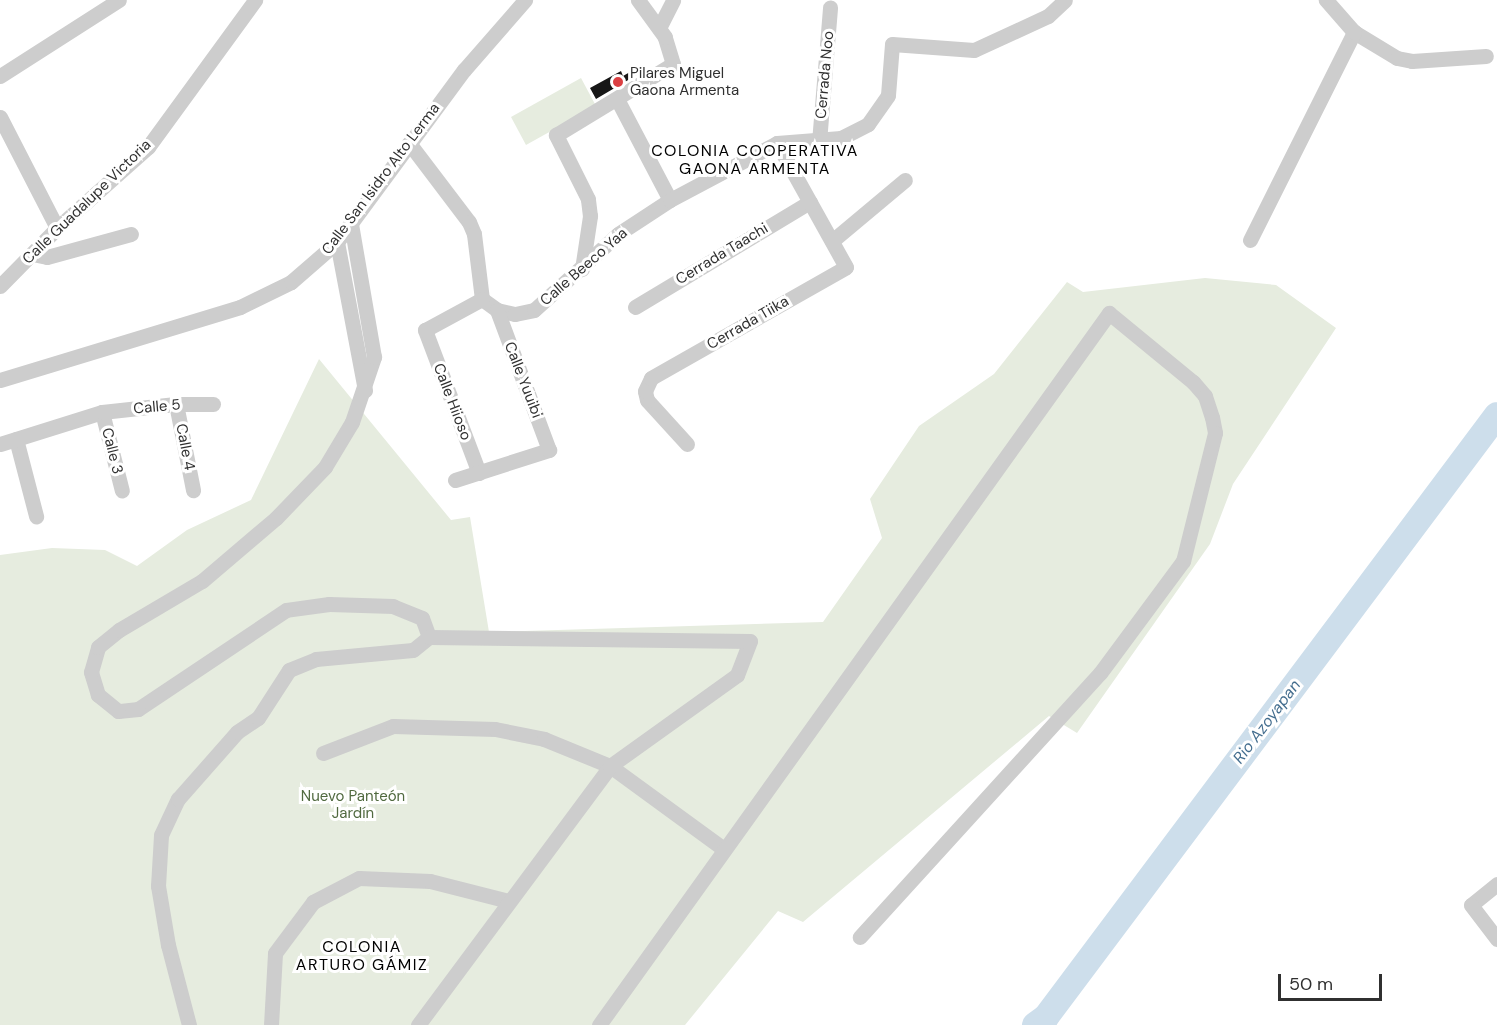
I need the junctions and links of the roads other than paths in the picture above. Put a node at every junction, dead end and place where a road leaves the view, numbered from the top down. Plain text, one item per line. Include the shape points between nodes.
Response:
1 (119, 0) edge
2 (255, 0) edge
3 (525, 0) edge
4 (638, 0) edge
5 (673, 0) edge
6 (1065, 0) edge
7 (1326, 0) edge
8 (830, 7) dead end
9 (659, 28) junction
10 (1354, 32) junction
11 (1486, 56) dead end
12 (0, 76) edge
13 (616, 99) junction
14 (0, 117) edge
15 (819, 142) junction
16 (410, 143) junction
17 (777, 143) junction
18 (905, 180) dead end
19 (670, 200) junction
20 (810, 202) junction
21 (351, 224) junction
22 (57, 228) junction
23 (131, 234) dead end
24 (1250, 240) dead end
25 (832, 241) junction
26 (338, 242) junction
27 (32, 254) junction
28 (582, 269) junction
29 (0, 286) edge
30 (482, 299) junction
31 (635, 307) dead end
32 (497, 310) junction
33 (1, 381) edge
34 (365, 390) junction
35 (176, 404) junction
36 (213, 404) dead end
37 (102, 412) junction
38 (16, 439) junction
39 (0, 444) edge
40 (687, 444) dead end
41 (479, 473) junction
42 (455, 480) dead end
43 (193, 490) dead end
44 (122, 491) dead end
45 (36, 516) dead end
46 (429, 637) junction
47 (323, 753) dead end
48 (610, 766) junction
49 (724, 849) junction
50 (1497, 884) edge
51 (509, 901) junction
52 (860, 937) dead end
53 (1497, 939) edge
54 (189, 1025) edge
55 (271, 1025) edge
56 (418, 1025) edge
57 (599, 1025) edge

1 - 12 street
2 - 22 street, Calle Guadalupe Victoria via 148,147
3 - 16 street, Calle San Isidro Alto Lerma via 464,70
4 - 9 street
5 - 9 street
6 - 15 street via 1048,16 974,50 892,44 888,95 868,124 841,138
7 - 10 street
8 - 15 street, Cerrada Noo
9 - 13 street via 673,64
10 - 11 street via 1397,58 1412,61
10 - 24 street
13 - 19 street
13 - 28 street via 556,135 588,199 590,216
14 - 22 street
15 - 17 street
16 - 21 street, Calle San Isidro Alto Lerma
16 - 30 street via 469,222
17 - 19 street, Calle Beeco Yaa
17 - 20 street
18 - 25 street
19 - 28 street, Calle Beeco Yaa via 618,234
20 - 25 street
20 - 31 street, Cerrada Taachi
21 - 26 street, Calle San Isidro Alto Lerma
21 - 34 street via 374,357
22 - 27 street, Calle Guadalupe Victoria
23 - 27 street via 47,258
25 - 40 street, Cerrada Tiika via 846,267 651,378 645,391 647,399
26 - 33 street, Calle San Isidro Alto Lerma via 291,282 240,307
26 - 34 street
27 - 29 street, Calle Guadalupe Victoria
28 - 32 street, Calle Beeco Yaa via 534,310 514,314
30 - 32 street
30 - 41 street, Calle Hiioso via 425,330
32 - 41 street, Calle Yuuibi via 549,450
34 - 46 street via 352,422 325,467 276,519 202,581 112,635 98,647 91,672 98,695 118,711 138,709 286,610 330,604 393,606 422,618
35 - 36 street, Calle 5
35 - 37 street, Calle 5
35 - 43 street, Calle 4
37 - 38 street, Calle 5
37 - 44 street, Calle 3
38 - 39 street, Calle 5
38 - 45 street
41 - 42 street
46 - 48 street via 750,641 737,675
46 - 54 street via 413,650 316,659 289,670 258,718 237,732 178,799 161,835 158,886 168,945
47 - 48 street via 393,726 437,725 495,729 544,739
48 - 49 street
48 - 51 street
49 - 52 street via 1109,313 1193,382 1205,396 1212,417 1215,434 1183,561 1100,673
49 - 57 street
50 - 53 street via 1471,905
51 - 55 street via 430,881 359,878 313,902 275,953
51 - 56 street

